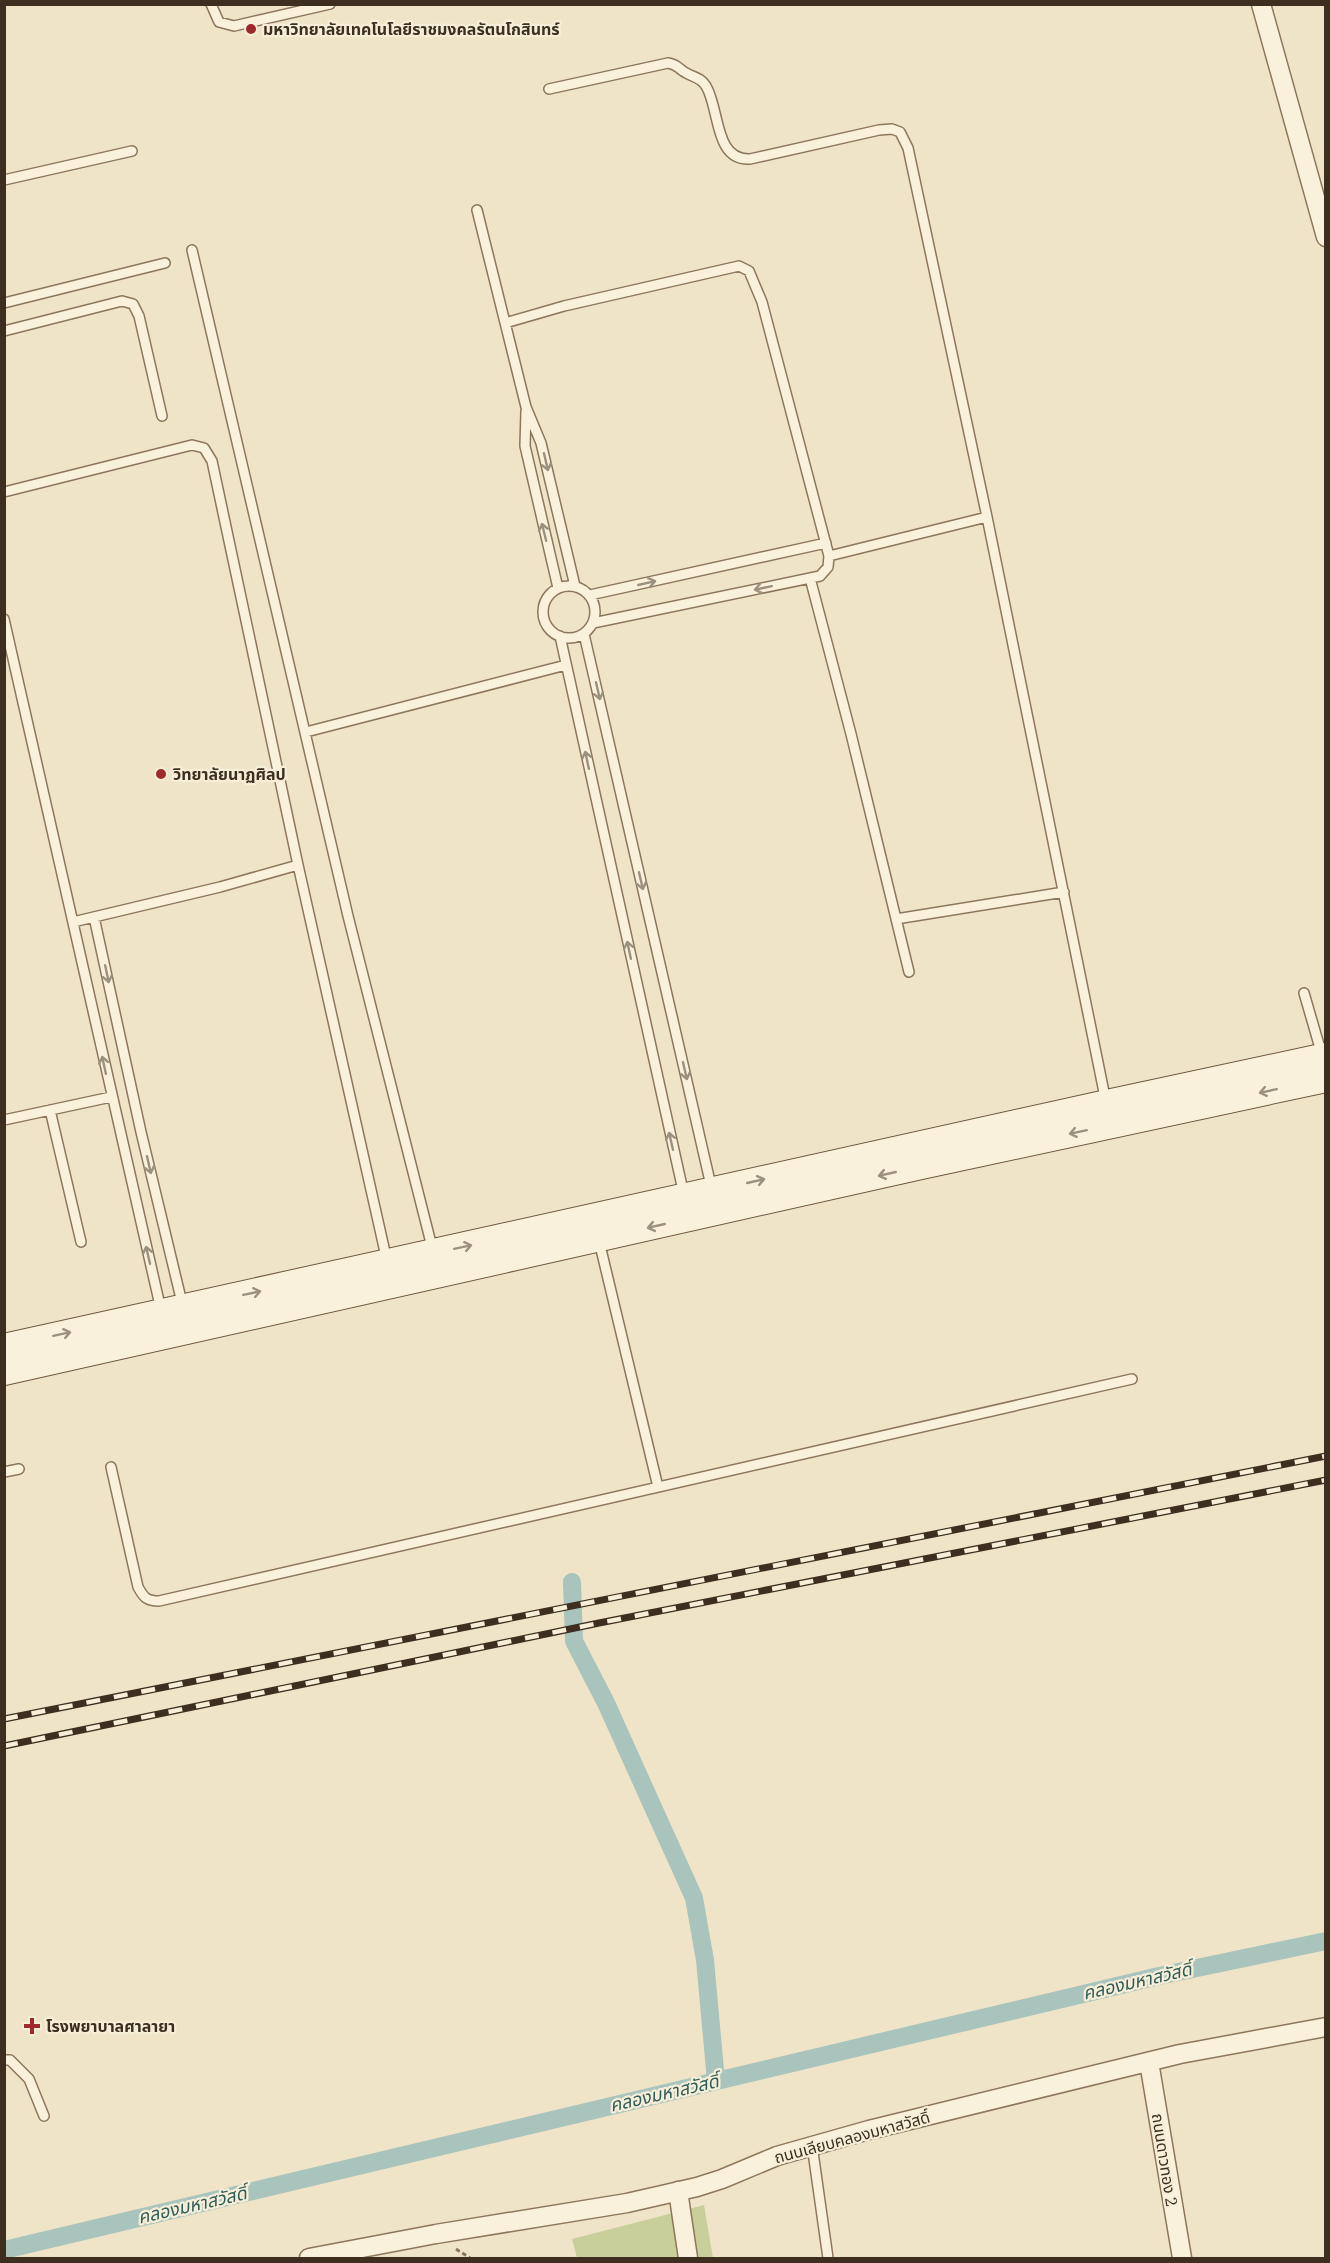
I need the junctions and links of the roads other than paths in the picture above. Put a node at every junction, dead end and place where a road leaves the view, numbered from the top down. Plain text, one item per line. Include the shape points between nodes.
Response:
1 (211, 4) edge
2 (330, 4) edge
3 (1261, 4) edge
4 (549, 90) dead end
5 (132, 151) dead end
6 (4, 180) edge
7 (477, 210) dead end
8 (1326, 237) edge
9 (192, 250) dead end
10 (165, 263) dead end
11 (4, 303) edge
12 (505, 323) junction
13 (4, 331) edge
14 (526, 407) junction
15 (162, 417) dead end
16 (4, 492) edge
17 (987, 517) junction
18 (826, 543) junction
19 (829, 556) junction
20 (815, 577) junction
21 (575, 586) junction
22 (558, 588) junction
23 (590, 595) junction
24 (4, 619) edge
25 (593, 623) junction
26 (584, 634) junction
27 (560, 636) junction
28 (566, 665) junction
29 (306, 732) junction
30 (298, 865) junction
31 (1064, 892) junction
32 (94, 917) junction
33 (896, 919) junction
34 (73, 922) junction
35 (909, 972) dead end
36 (1304, 993) dead end
37 (1325, 1064) edge
38 (111, 1096) junction
39 (1107, 1103) junction
40 (50, 1110) junction
41 (4, 1120) edge
42 (715, 1202) junction
43 (687, 1208) junction
44 (599, 1239) junction
45 (81, 1242) dead end
46 (433, 1253) junction
47 (387, 1263) junction
48 (164, 1318) junction
49 (4, 1347) edge
50 (4, 1372) edge
51 (1132, 1379) dead end
52 (111, 1467) dead end
53 (19, 1469) dead end
54 (4, 1472) edge
55 (658, 1487) junction
56 (1326, 2027) edge
57 (4, 2060) edge
58 (1149, 2062) junction
59 (44, 2116) dead end
60 (812, 2145) junction
61 (678, 2191) junction
62 (384, 2251) edge
63 (349, 2254) edge
64 (309, 2259) edge
65 (688, 2259) edge
66 (828, 2259) edge
67 (1182, 2259) edge

1 - 2 lane via 219,22 234,26
3 - 8 street
4 - 17 lane via 676,64 706,86 725,144 739,160 879,130 900,132 908,148
5 - 6 lane
7 - 12 lane
9 - 29 lane
10 - 11 lane
12 - 14 lane
12 - 18 lane via 732,267 749,271 762,302
13 - 15 lane via 122,301 133,304
14 -> 21 lane via 541,443
22 -> 14 lane via 525,446
16 - 30 lane via 192,445 204,448 212,461
17 - 19 lane
17 - 31 lane
18 - 19 lane
23 -> 18 lane
19 - 20 lane via 828,567
20 -> 25 lane
20 - 33 lane
21 - 22 lane
21 - 23 lane
22 - 27 lane via 546,600 543,617 552,632
23 - 25 lane via 596,612
24 - 34 lane
25 - 26 lane
26 - 27 lane
26 -> 42 lane
27 - 28 lane
28 - 29 lane
43 -> 28 lane
29 - 46 lane
30 - 32 lane
30 - 47 lane
31 - 33 lane
31 - 39 lane
32 - 34 lane
32 -> 48 lane via 141,1132
33 - 35 lane
38 -> 34 lane
36 - 37 lane
37 - 39 main road
37 -> 42 main road via 932,1163
38 - 40 lane
48 -> 38 lane
42 -> 39 main road
40 - 41 lane
40 - 45 lane
42 - 43 main road
43 -> 44 main road
46 -> 43 main road
44 - 48 main road
44 - 55 lane
46 - 47 main road
48 -> 47 main road
49 -> 48 main road
48 - 50 main road
51 - 55 lane
52 - 55 lane via 138,1587 150,1601
53 - 54 lane
56 - 58 street, ถนนเลียบคลองมหาสวัสดิ์
57 - 59 lane via 10,2060 29,2079
58 - 60 street, ถนนเลียบคลองมหาสวัสดิ์
58 - 67 street, ถนนดาวทอง 2
60 - 61 street, ถนนเลียบคลองมหาสวัสดิ์
60 - 66 lane
61 - 62 street, ถนนเลียบคลองมหาสวัสดิ์
61 - 65 street
62 - 63 street, ถนนเลียบคลองมหาสวัสดิ์
63 - 64 street, ถนนเลียบคลองมหาสวัสดิ์

